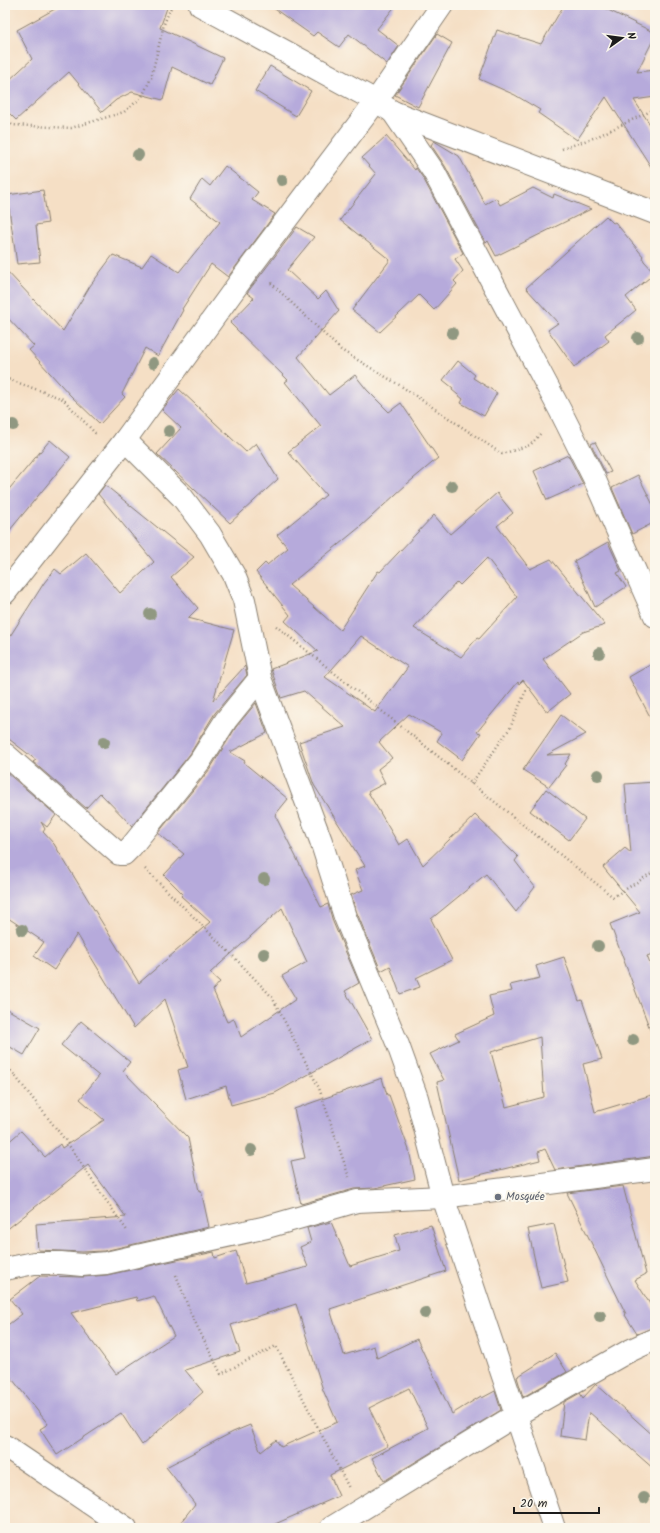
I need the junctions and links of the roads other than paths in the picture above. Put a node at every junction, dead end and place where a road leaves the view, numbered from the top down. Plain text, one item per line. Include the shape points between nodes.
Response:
1 (200, 5) edge
2 (442, 5) edge
3 (384, 106) junction
4 (655, 213) edge
5 (125, 440) junction
6 (5, 593) edge
7 (655, 616) edge
8 (260, 678) junction
9 (5, 754) edge
10 (655, 1169) edge
11 (443, 1196) junction
12 (5, 1268) edge
13 (655, 1339) edge
14 (516, 1415) junction
15 (5, 1446) edge
16 (126, 1528) edge
17 (331, 1528) edge
18 (554, 1528) edge

1 - 3 street
2 - 3 street
3 - 4 street
3 - 5 street via 252,265
3 - 7 street via 434,172 594,478
5 - 6 street
5 - 8 street via 182,497 210,534 234,575 244,600
8 - 9 street via 226,720 200,761 124,854 119,854
8 - 11 street via 321,841 344,917 418,1098
10 - 11 street
11 - 12 street via 357,1201 267,1227 106,1263 34,1263
11 - 14 street
13 - 14 street via 627,1352
14 - 17 street
14 - 18 street
15 - 16 street

